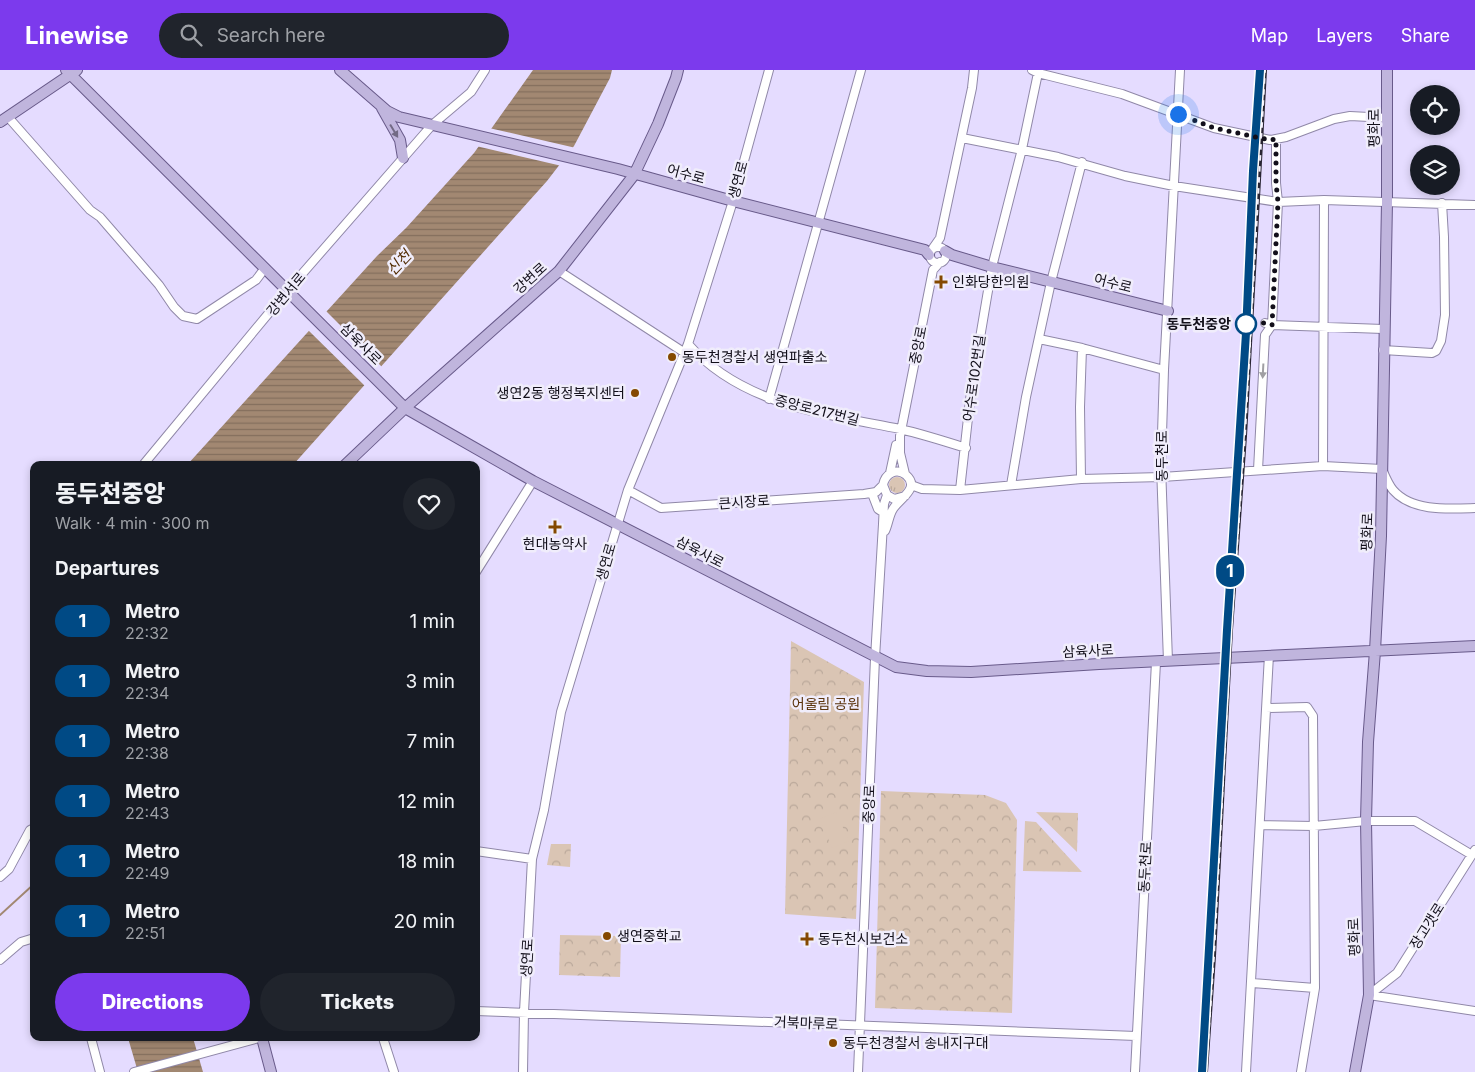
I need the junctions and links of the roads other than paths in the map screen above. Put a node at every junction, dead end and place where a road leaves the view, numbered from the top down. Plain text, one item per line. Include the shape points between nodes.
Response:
1 (340, 70) edge
2 (485, 70) edge
3 (678, 70) edge
4 (769, 70) edge
5 (861, 70) edge
6 (974, 70) edge
7 (979, 70) edge
8 (1180, 70) edge
9 (1388, 70) edge
10 (71, 71) edge
11 (1035, 72) edge
12 (972, 88) junction
13 (380, 105) junction
14 (1178, 114) junction
15 (1388, 118) junction
16 (4, 120) edge
17 (432, 125) junction
18 (962, 138) junction
19 (1276, 139) junction
20 (1022, 149) junction
21 (403, 158) junction
22 (1082, 162) junction
23 (634, 174) junction
24 (1174, 186) junction
25 (1324, 200) junction
26 (733, 201) junction
27 (1278, 202) junction
28 (1387, 202) junction
29 (1442, 203) junction
30 (1475, 205) edge
31 (818, 224) junction
32 (940, 238) junction
33 (930, 253) junction
34 (946, 257) junction
35 (992, 267) junction
36 (265, 268) junction
37 (933, 270) junction
38 (559, 271) junction
39 (1051, 282) junction
40 (288, 290) junction
41 (1168, 311) junction
42 (1268, 324) junction
43 (1323, 327) junction
44 (1383, 329) junction
45 (1039, 339) junction
46 (688, 344) junction
47 (1082, 348) junction
48 (1383, 350) junction
49 (686, 353) junction
50 (1164, 370) junction
51 (769, 399) junction
52 (405, 408) junction
53 (900, 433) junction
54 (966, 448) junction
55 (146, 461) edge
56 (350, 461) edge
57 (1324, 466) junction
58 (1382, 469) junction
59 (1258, 470) junction
60 (890, 473) junction
61 (905, 474) junction
62 (1162, 477) junction
63 (1081, 479) junction
64 (533, 481) junction
65 (883, 485) junction
66 (1011, 485) junction
67 (628, 490) junction
68 (960, 490) junction
69 (908, 491) junction
70 (864, 494) junction
71 (887, 495) junction
72 (873, 496) junction
73 (1475, 508) edge
74 (884, 513) junction
75 (617, 524) junction
76 (884, 536) junction
77 (480, 566) edge
78 (1475, 646) edge
79 (1375, 651) junction
80 (1269, 656) junction
81 (875, 658) junction
82 (1156, 662) junction
83 (1168, 662) junction
84 (1266, 708) junction
85 (1366, 821) junction
86 (1260, 825) junction
87 (1314, 826) junction
88 (30, 830) edge
89 (480, 852) edge
90 (1474, 852) edge
91 (532, 859) junction
92 (0, 877) edge
93 (30, 939) edge
94 (0, 960) edge
95 (1252, 983) junction
96 (1315, 988) junction
97 (1369, 995) junction
98 (480, 1011) edge
99 (1475, 1011) edge
100 (524, 1012) junction
101 (860, 1025) junction
102 (1136, 1036) junction
103 (92, 1041) edge
104 (250, 1041) edge
105 (262, 1041) edge
106 (384, 1041) edge
107 (100, 1072) edge
108 (134, 1072) edge
109 (271, 1072) edge
110 (394, 1072) edge
111 (523, 1072) edge
112 (858, 1072) edge
113 (1135, 1072) edge
114 (1246, 1072) edge
115 (1301, 1072) edge
116 (1355, 1072) edge

1 - 13 main road, 어수로
2 - 17 street via 471,92
3 - 23 main road, 강변로 via 658,124
4 - 26 street, 생연로
5 - 31 street
6 - 12 street
7 - 12 street
8 - 14 street, 동두천로
9 - 15 main road, 평화로
10 - 16 main road
10 - 36 main road, 삼육사로
11 - 14 street via 1122,94
11 - 20 street, 어수로102번길
12 - 18 street
13 - 17 main road, 어수로 via 400,117
13 -> 21 main road via 400,140
14 - 19 street via 1214,128
14 - 24 street, 동두천로
15 - 19 street via 1350,116 1334,119
15 - 28 main road, 평화로
16 - 36 street via 90,210 100,216 183,316 197,319 256,280
17 - 21 street, 강변서로
17 - 23 main road, 어수로
18 - 20 street
18 - 32 street
19 - 27 street
20 - 22 street
20 - 35 street, 어수로102번길
21 - 40 street, 강변서로
22 - 24 street via 1125,176
22 - 39 street
23 - 26 main road, 어수로
23 - 38 main road, 강변로
24 - 27 street
24 - 41 street, 동두천로
25 - 27 street
25 - 28 street
25 - 43 street
26 - 31 main road, 어수로
26 - 46 street, 생연로
27 - 42 street
28 - 29 street
28 - 44 main road, 평화로
29 - 30 street
29 - 48 street via 1445,308 1440,346 1432,353
31 - 33 main road, 어수로
31 - 51 street
32 - 33 street
32 - 34 street
33 - 34 street
33 - 34 street via 940,247
33 - 37 street
34 - 35 main road, 어수로
34 - 37 street, 중앙로
35 - 39 main road, 어수로
35 - 54 street, 어수로102번길 via 971,391
36 - 40 main road, 삼육사로
37 - 53 street, 중앙로
38 - 49 street
38 - 52 main road, 강변로
39 - 41 main road, 어수로
39 - 45 street
40 - 52 main road, 삼육사로
40 - 55 street, 강변서로
41 - 50 street, 동두천로
42 - 43 street
42 -> 59 street
43 - 44 street
43 - 57 street
44 - 48 main road, 평화로
45 - 47 street
45 - 66 street
46 - 49 street, 생연로
46 - 51 street, 중앙로217번길 via 701,359
47 - 50 street
47 - 63 street
48 - 58 main road, 평화로
49 - 67 street, 생연로
50 - 62 street, 동두천로
51 - 53 street, 중앙로217번길
52 - 56 main road, 강변로
52 - 64 main road, 삼육사로
53 - 54 street
53 - 60 street
53 - 61 street
54 - 68 street, 어수로102번길
57 - 58 street
57 - 59 street
58 - 73 street via 1394,491 1407,500 1433,508
58 - 79 main road, 평화로
59 - 62 street
60 - 61 street via 898,471
60 - 65 street
61 - 69 street
62 - 63 street
62 - 83 street, 동두천로
63 - 66 street
64 - 75 main road, 삼육사로
64 - 77 street
65 - 70 street via 876,492
65 - 71 street
66 - 68 street
67 - 70 street, 큰시장로 via 661,508
67 - 75 street, 생연로
68 - 69 street
69 - 71 street via 894,499
69 - 76 street via 892,510
70 - 72 street
71 - 72 street
71 - 74 street
72 - 74 street via 878,509
74 - 76 street
75 - 81 main road, 삼육사로
75 - 91 street, 생연로 via 562,712
76 - 81 street, 중앙로
78 - 79 main road, 삼육사로
79 - 80 main road, 삼육사로
79 - 85 main road, 평화로
80 - 83 main road, 삼육사로
80 - 84 street
81 - 82 main road, 삼육사로 via 896,668 971,672
81 - 101 street, 중앙로
82 - 83 main road, 삼육사로
82 - 102 street, 동두천로
84 - 86 street
84 - 87 street via 1307,707 1313,716
85 - 87 street
85 - 90 street via 1415,821
85 - 97 main road, 평화로
86 - 87 street
86 - 95 street
87 - 96 street
88 - 92 street via 9,869
89 - 91 street
90 - 97 street, 장고갯로 via 1397,973
91 - 100 street, 생연로
93 - 94 street via 21,942
95 - 96 street
95 - 114 street
96 - 115 street
97 - 99 street
97 - 116 main road, 평화로
98 - 100 street, 거북마루로
100 - 101 street, 거북마루로
100 - 111 street, 생연로
101 - 102 street, 거북마루로
101 - 112 street, 중앙로
102 - 113 street, 동두천로
103 - 107 street
104 - 108 street
105 - 109 main road
106 - 110 street

